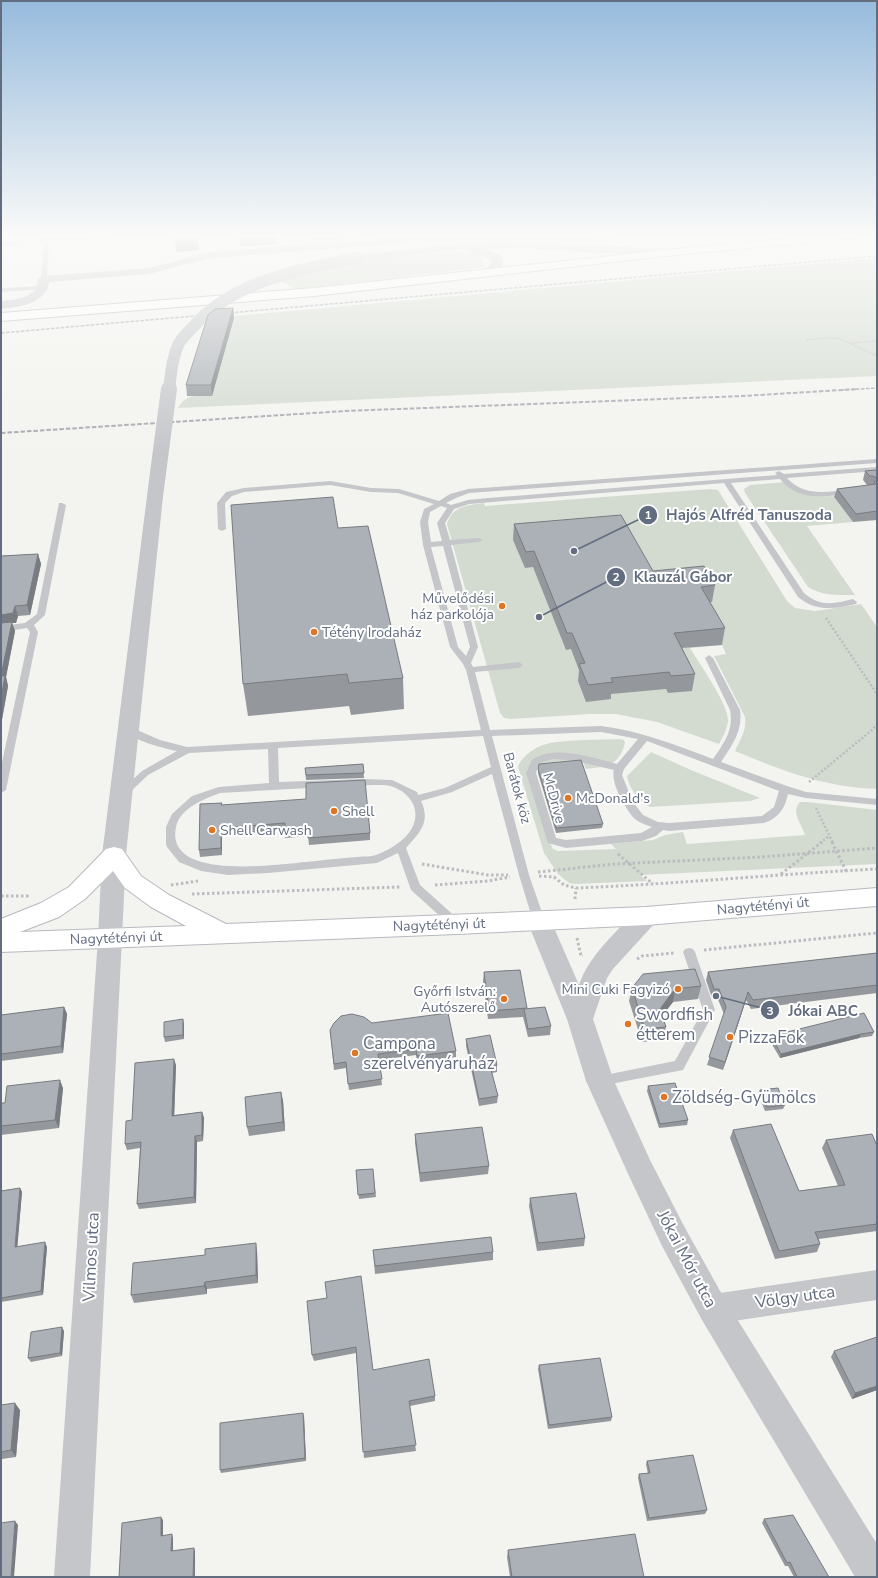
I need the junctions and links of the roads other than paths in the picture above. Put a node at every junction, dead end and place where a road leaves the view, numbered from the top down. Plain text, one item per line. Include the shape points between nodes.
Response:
1 (130, 308) edge
2 (215, 308) edge
3 (1, 318) edge
4 (877, 461) edge
5 (776, 469) junction
6 (877, 469) edge
7 (782, 476) junction
8 (726, 481) junction
9 (855, 490) edge
10 (440, 503) junction
11 (62, 505) dead end
12 (451, 508) junction
13 (222, 529) dead end
14 (479, 540) dead end
15 (446, 543) junction
16 (427, 545) junction
17 (853, 602) dead end
18 (30, 625) junction
19 (1, 629) edge
20 (709, 658) dead end
21 (519, 665) dead end
22 (468, 666) junction
23 (128, 729) junction
24 (487, 733) junction
25 (645, 737) junction
26 (273, 745) junction
27 (188, 750) junction
28 (715, 764) junction
29 (496, 768) junction
30 (619, 768) junction
31 (274, 786) junction
32 (784, 789) junction
33 (1, 790) edge
34 (121, 795) junction
35 (416, 799) junction
36 (877, 802) edge
37 (660, 827) junction
38 (401, 847) junction
39 (114, 855) junction
40 (877, 897) edge
41 (646, 916) junction
42 (539, 921) junction
43 (457, 925) junction
44 (1, 929) edge
45 (222, 934) junction
46 (110, 938) junction
47 (1, 942) edge
48 (689, 952) dead end
49 (580, 1019) junction
50 (600, 1081) junction
51 (877, 1285) edge
52 (713, 1309) junction
53 (72, 1577) edge
54 (876, 1577) edge

1 - 3 main road
2 - 23 street, bridge via 181,340 173,358
4 - 5 lane
5 - 7 lane
5 - 10 lane via 468,491
6 - 7 lane
7 - 8 lane
7 - 9 lane via 800,492 817,494
8 - 12 lane via 488,500 468,502
8 - 17 lane via 808,602 818,606
10 - 12 lane
10 - 13 lane via 399,491 371,490 330,483 244,490 229,494 221,503
10 - 16 lane, Barátok köz via 427,511 424,522
11 - 18 lane via 41,616
12 - 15 lane via 441,523
14 - 15 lane
15 - 16 lane
15 - 22 lane via 474,647
16 - 22 lane, Barátok köz via 454,647
18 - 19 lane
18 - 33 lane via 34,632
20 - 28 lane via 737,718 737,726 732,737
21 - 22 lane
22 - 24 lane, Barátok köz
23 - 27 lane via 150,741
23 - 34 street
24 - 25 lane via 601,729
24 - 26 lane
24 - 29 lane, Barátok köz
25 - 28 lane
25 - 30 lane
26 - 27 lane
26 - 31 lane
27 - 34 lane via 145,773
28 - 32 lane
29 - 35 lane via 448,790
29 - 42 lane, Barátok köz
30 - 37 lane via 617,775 627,802 637,816
30 - 37 lane, McDrive via 568,756 552,757 534,763 531,773 552,840 566,844 642,837
31 - 35 lane via 392,783 413,794
31 - 38 lane via 219,790 196,798 177,814 171,827 171,844 183,859 201,867 228,871 377,858
32 - 36 lane via 806,795
32 - 37 lane via 780,807 775,814 764,819
34 - 39 street
35 - 38 lane via 421,811 418,829
38 - 43 lane via 415,887
39 - 44 main road via 77,893 50,910
39 - 45 main road via 133,882 160,901
39 - 46 street
40 - 41 main road, Nagytétényi út
41 - 42 main road, Nagytétényi út
41 - 49 street via 595,975
42 - 43 main road, Nagytétényi út
42 - 49 street, Jókai Mór utca
43 - 45 main road, Nagytétényi út
45 - 46 main road, Nagytétényi út
46 - 47 main road, Nagytétényi út
46 - 53 street, Vilmos utca
48 - 50 lane via 709,1010 679,1066
49 - 50 street, Jókai Mór utca
50 - 52 street, Jókai Mór utca via 673,1236
51 - 52 street, Völgy utca
52 - 54 street, Jókai Mór utca

